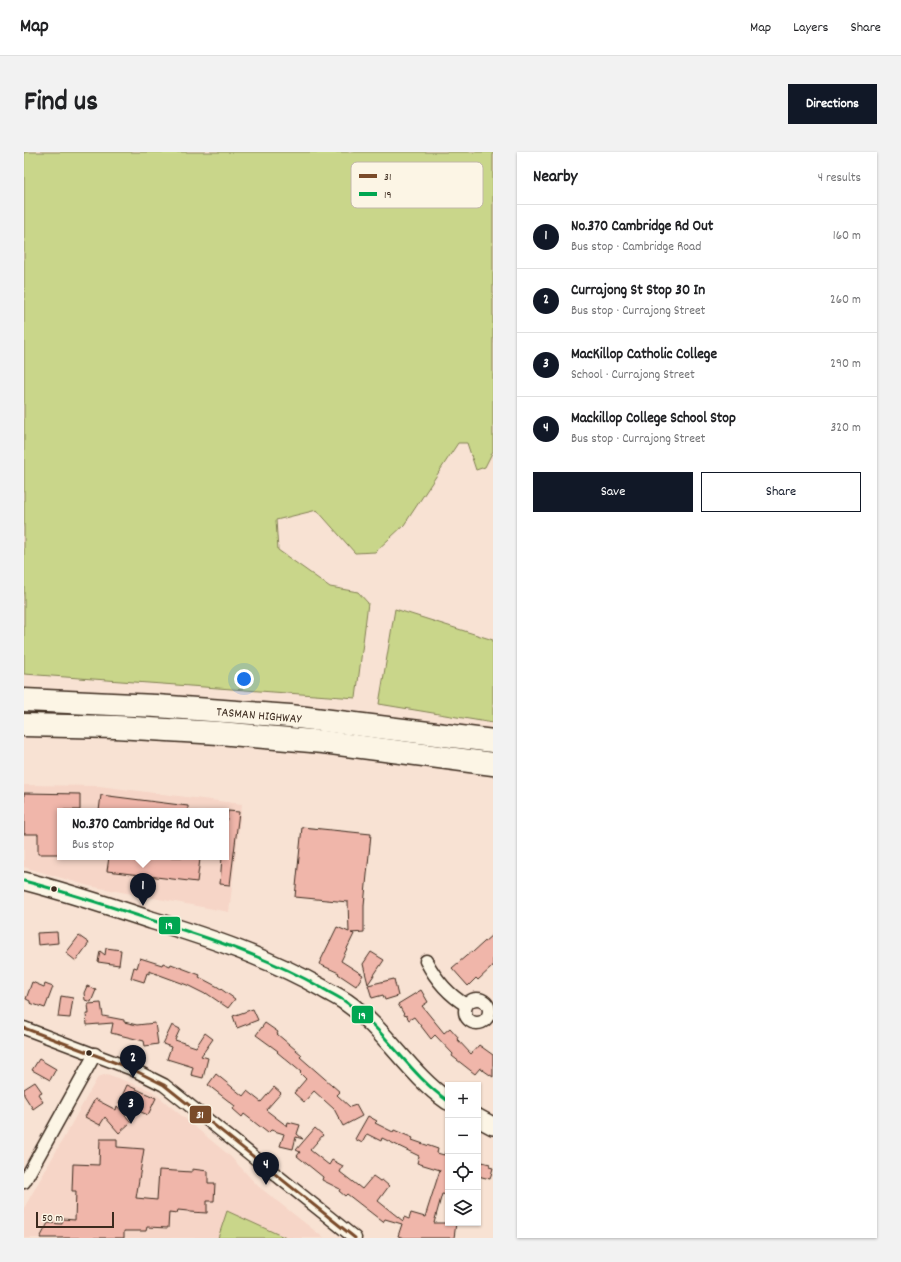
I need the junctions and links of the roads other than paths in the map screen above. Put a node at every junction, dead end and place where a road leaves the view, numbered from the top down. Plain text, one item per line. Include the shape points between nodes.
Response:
1 (24, 700) edge
2 (24, 725) edge
3 (493, 741) edge
4 (493, 764) edge
5 (24, 881) edge
6 (426, 961) dead end
7 (489, 997) edge
8 (466, 1005) junction
9 (489, 1025) edge
10 (24, 1028) edge
11 (95, 1054) junction
12 (445, 1099) edge
13 (481, 1120) edge
14 (493, 1126) edge
15 (24, 1182) edge
16 (355, 1238) edge

1 - 3 highway, TASMAN HIGHWAY via 290,716
2 - 4 highway, TASMAN HIGHWAY via 219,732 323,742
5 - 12 main road via 74,894 183,930 296,973 346,1002 363,1016
6 - 8 street via 432,973 456,999
7 - 8 street via 475,998
7 - 9 street
8 - 9 street via 465,1013 469,1020
10 - 11 street
11 - 15 street
11 - 16 street via 164,1085
13 - 14 main road

